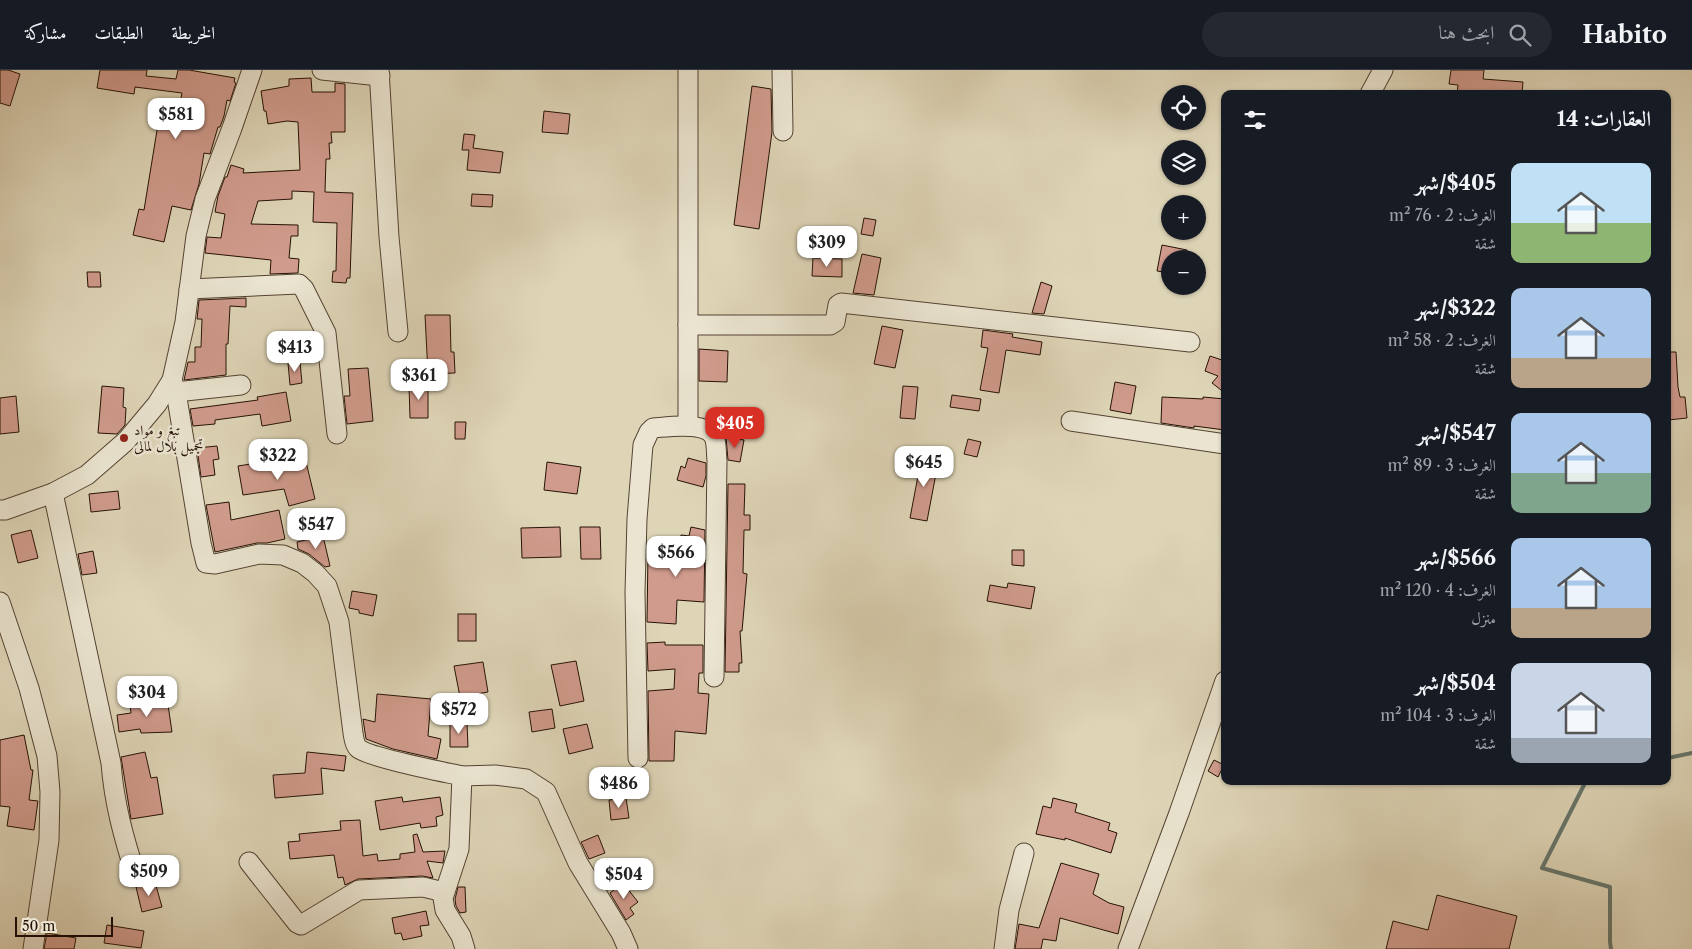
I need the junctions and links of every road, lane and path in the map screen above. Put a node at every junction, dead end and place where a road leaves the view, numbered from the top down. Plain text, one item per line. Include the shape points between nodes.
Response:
1 (252, 70) edge
2 (322, 70) edge
3 (688, 70) edge
4 (782, 70) edge
5 (1383, 70) edge
6 (380, 73) edge
7 (1372, 90) edge
8 (783, 131) dead end
9 (189, 289) junction
10 (688, 325) junction
11 (398, 332) dead end
12 (1190, 342) dead end
13 (241, 385) dead end
14 (174, 386) junction
15 (1071, 421) dead end
16 (688, 426) junction
17 (337, 434) dead end
18 (1221, 443) edge
19 (53, 493) junction
20 (0, 510) edge
21 (0, 602) edge
22 (714, 677) dead end
23 (1221, 692) edge
24 (638, 758) dead end
25 (462, 776) junction
26 (1024, 853) dead end
27 (249, 862) dead end
28 (136, 876) dead end
29 (444, 892) junction
30 (32, 949) edge
31 (465, 949) edge
32 (628, 949) edge
33 (1004, 949) edge
34 (1128, 949) edge

1 - 9 street via 204,199
2 - 6 street
3 - 10 street
4 - 8 street
5 - 7 street
6 - 11 street
9 - 14 street
9 - 17 street via 299,284 326,333
10 - 12 street via 830,325 841,303
10 - 16 street
13 - 14 street
14 - 19 street via 126,441 87,475
14 - 25 street via 206,563 259,554 283,555 302,563 327,586 339,622 353,733 358,748 374,755
15 - 18 street
16 - 22 street via 707,430 715,438
16 - 24 street via 653,428 643,445 637,519
19 - 20 street
19 - 28 street via 111,763 116,805
21 - 30 street via 29,688 44,746 50,792 49,840
23 - 34 street
25 - 29 street via 459,849
25 - 32 street via 495,775 526,779 546,792 578,863
26 - 33 street via 1009,910
27 - 29 street via 301,924 359,890 422,887
29 - 31 street via 445,910

